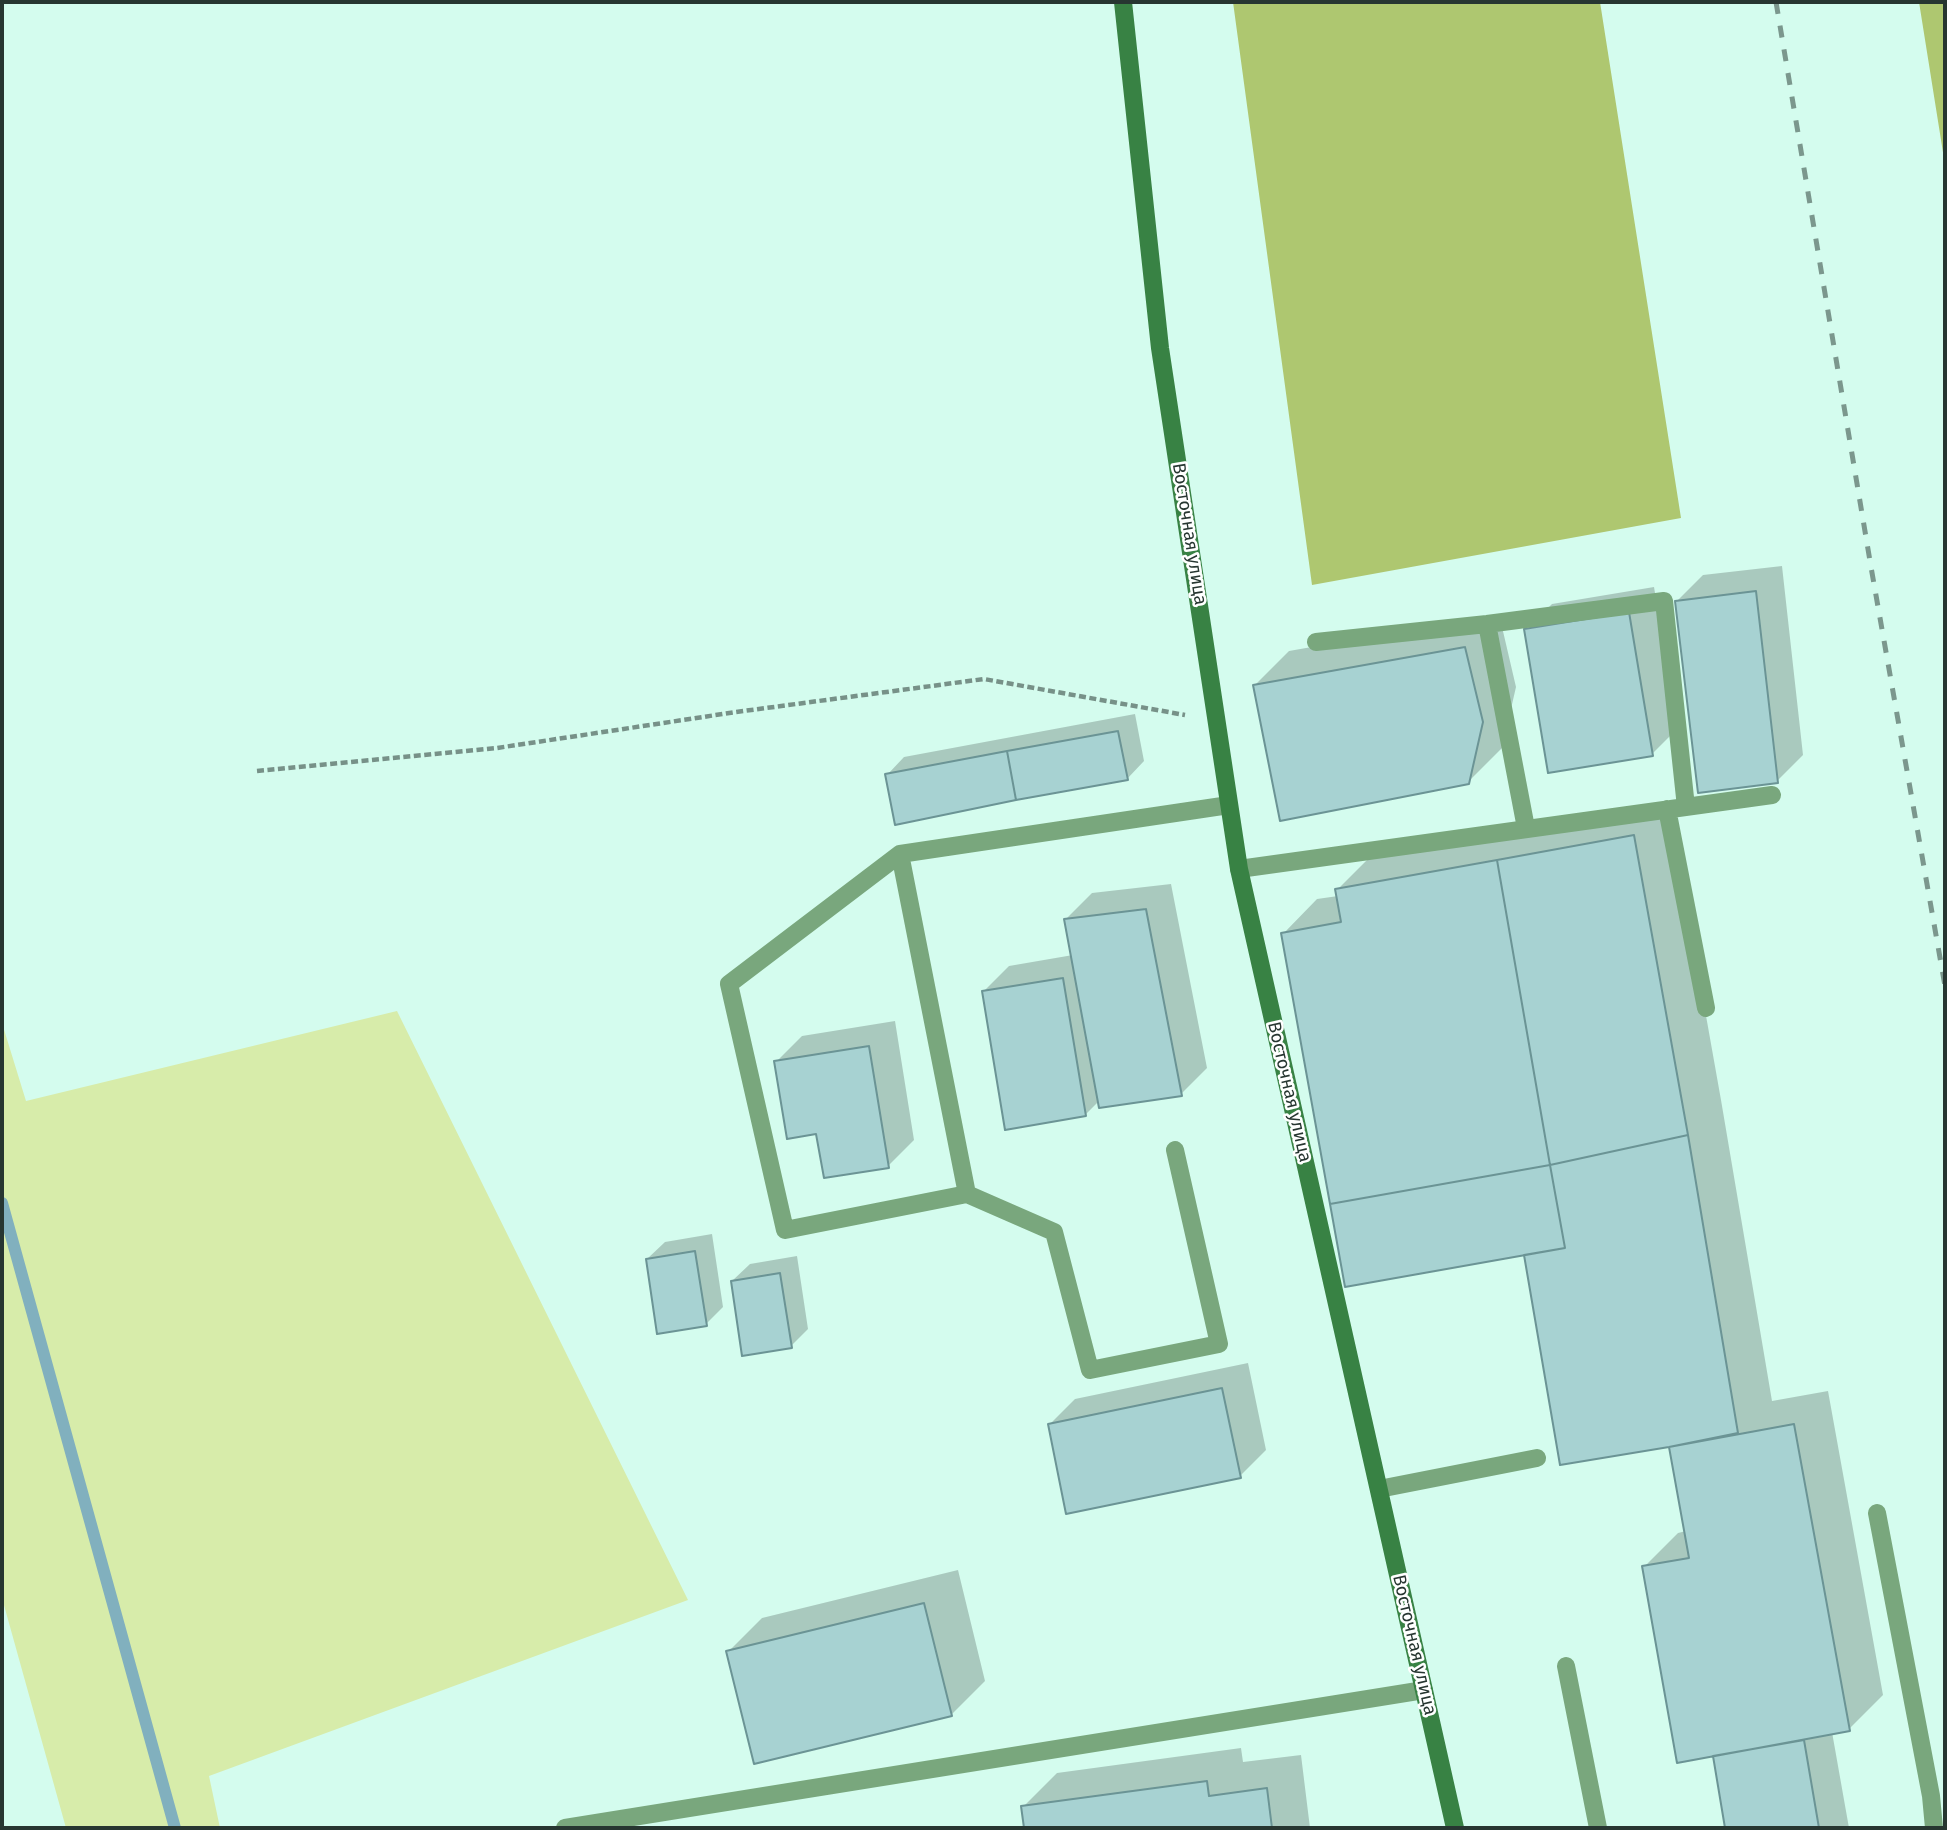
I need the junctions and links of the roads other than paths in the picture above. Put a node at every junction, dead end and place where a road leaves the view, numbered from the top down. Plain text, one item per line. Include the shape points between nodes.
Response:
1 (1123, 2) edge
2 (1487, 624) junction
3 (1316, 642) dead end
4 (1772, 795) dead end
5 (1229, 805) junction
6 (1686, 807) junction
7 (1667, 809) junction
8 (1526, 828) junction
9 (900, 854) junction
10 (1239, 869) junction
11 (1706, 1008) dead end
12 (1175, 1150) dead end
13 (967, 1194) junction
14 (1537, 1458) dead end
15 (1379, 1489) junction
16 (1877, 1513) dead end
17 (1566, 1666) dead end
18 (1424, 1690) junction
19 (565, 1828) edge
20 (1455, 1828) edge
21 (1598, 1828) edge
22 (1934, 1828) edge

1 - 5 street, Восточная улица via 1160,348
2 - 3 lane
2 - 6 lane via 1664,601
2 - 8 lane
4 - 6 lane
5 - 9 lane
5 - 10 street, Восточная улица
6 - 7 lane
7 - 8 lane
7 - 11 lane
8 - 10 lane
9 - 13 lane
9 - 13 lane via 729,984 785,1230
10 - 15 street, Восточная улица
12 - 13 lane via 1219,1344 1090,1370 1054,1232
14 - 15 lane
15 - 18 street, Восточная улица
16 - 22 lane
17 - 21 lane
18 - 19 lane
18 - 20 street, Восточная улица

